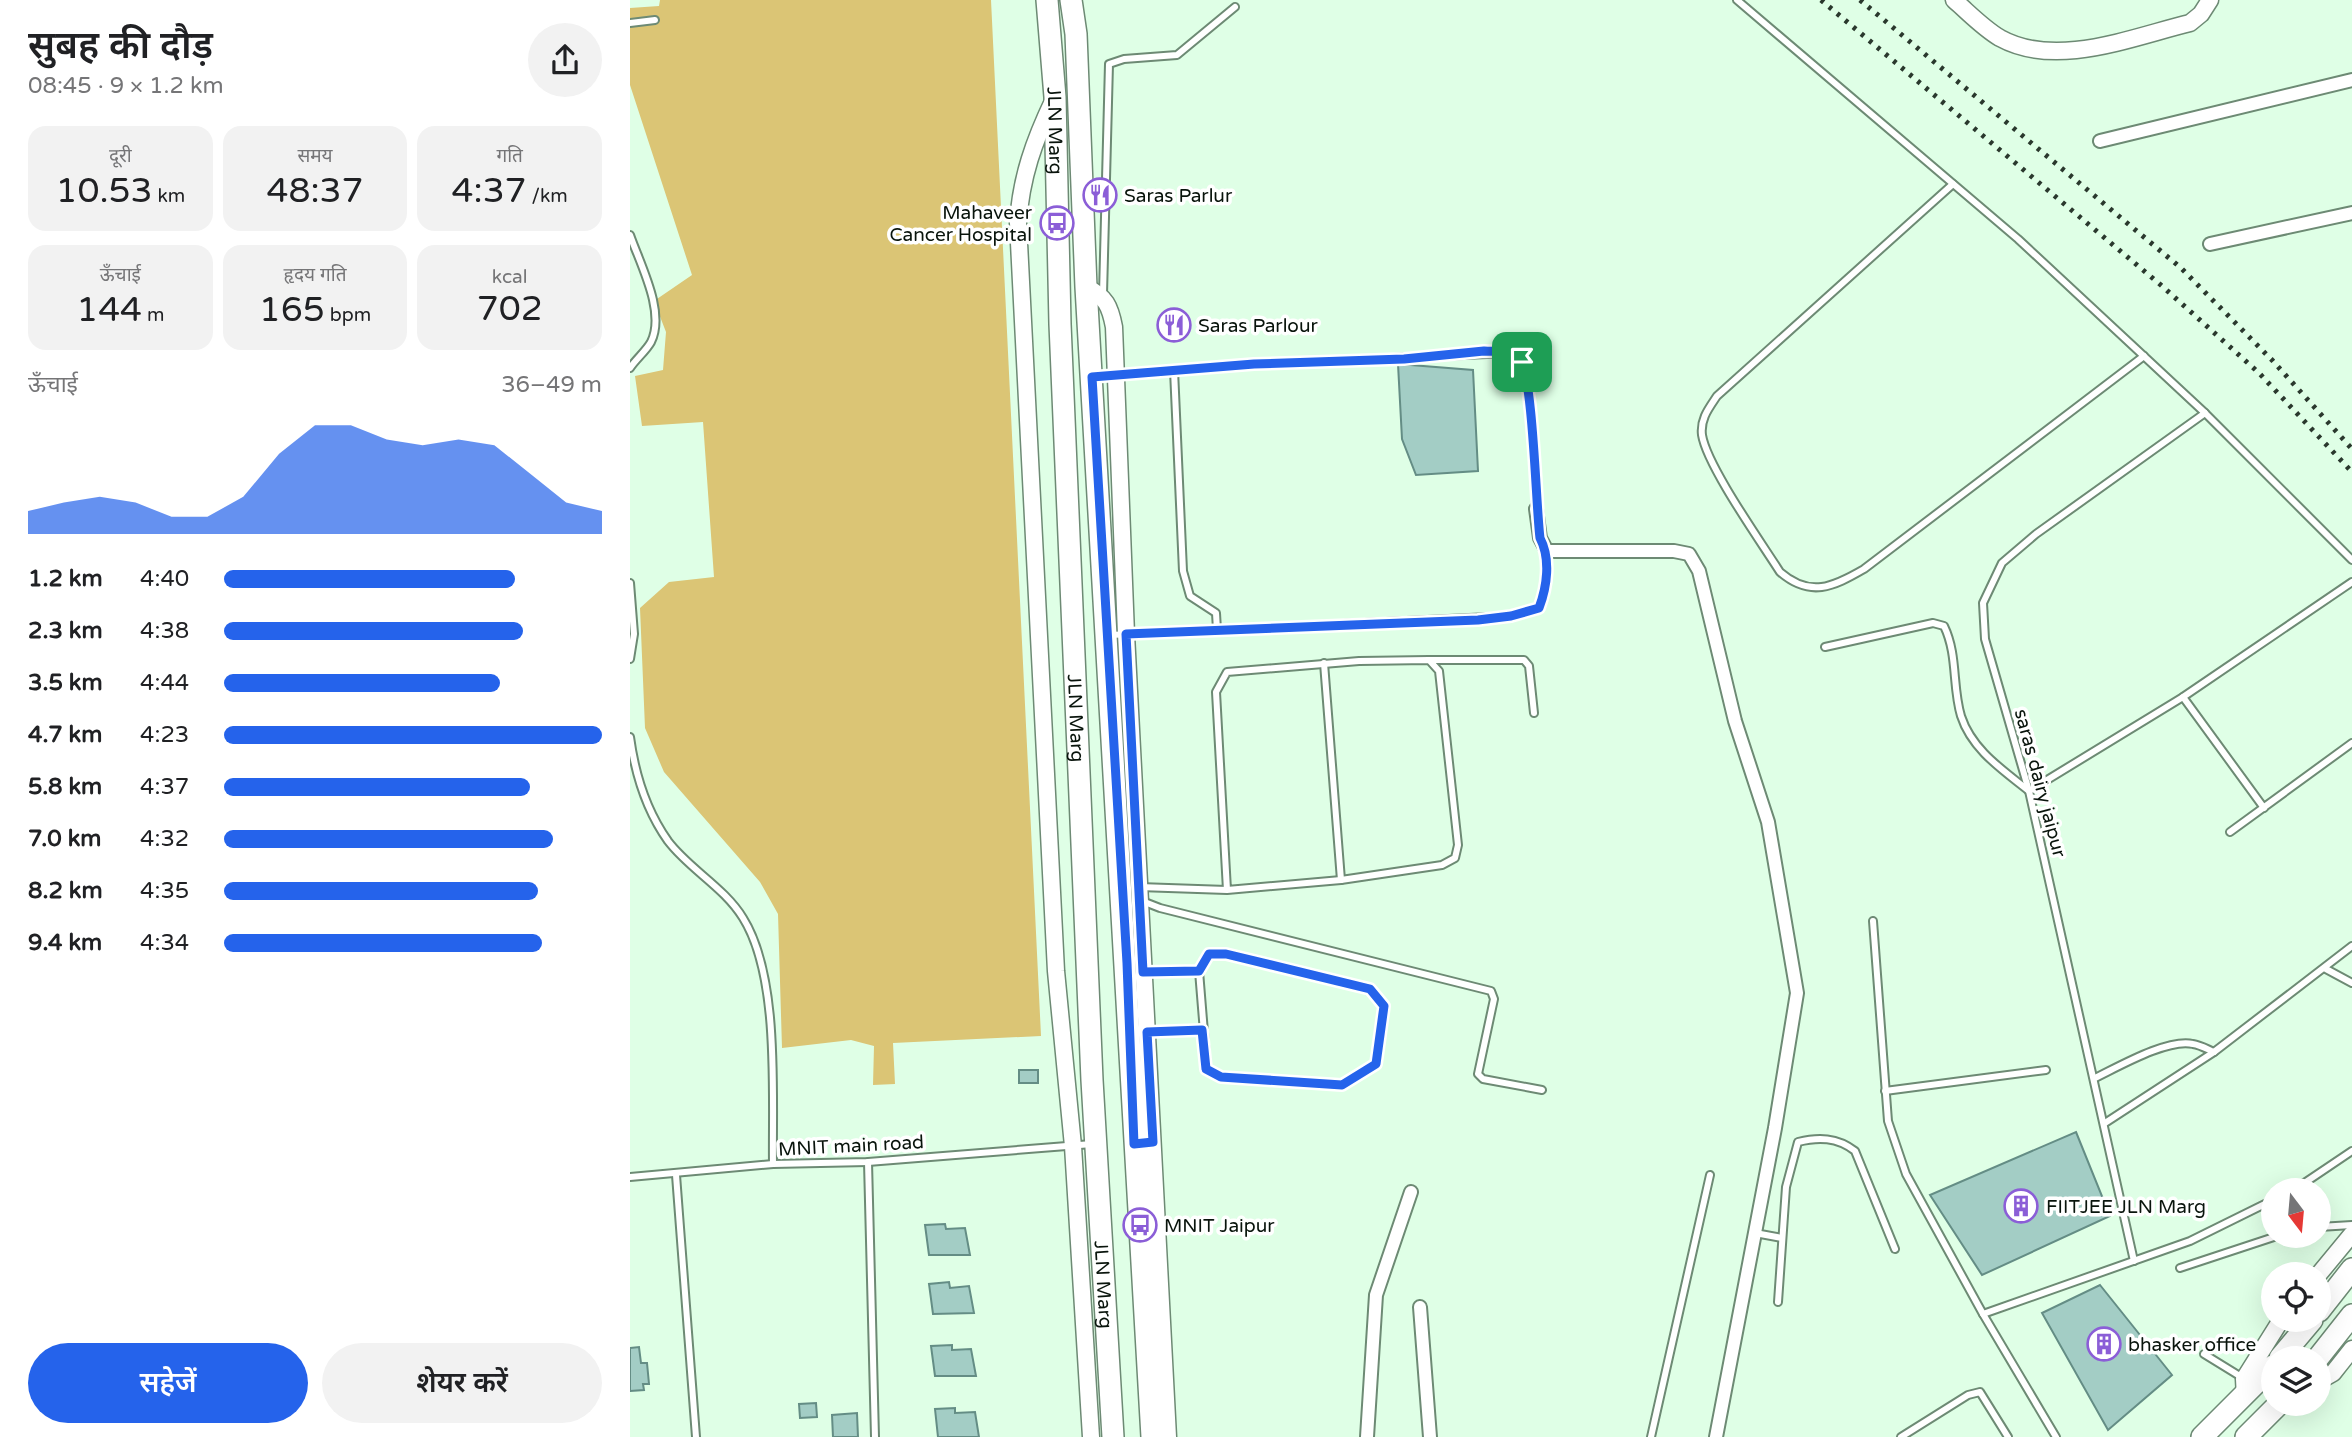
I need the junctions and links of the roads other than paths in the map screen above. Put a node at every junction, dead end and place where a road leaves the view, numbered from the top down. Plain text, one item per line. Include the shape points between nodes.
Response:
1 (1038, 0) edge
2 (1047, 0) edge
3 (1071, 0) edge
4 (1080, 0) edge
5 (1737, 0) edge
6 (1954, 0) edge
7 (2210, 0) edge
8 (1235, 6) dead end
9 (655, 20) dead end
10 (630, 23) edge
11 (1048, 23) junction
12 (1076, 34) junction
13 (2352, 80) edge
14 (1055, 97) junction
15 (2100, 141) dead end
16 (1953, 184) junction
17 (2352, 214) edge
18 (630, 235) edge
19 (2210, 244) dead end
20 (1095, 291) junction
21 (2144, 356) junction
22 (630, 368) edge
23 (1174, 370) junction
24 (1116, 376) junction
25 (1092, 377) junction
26 (2205, 413) junction
27 (1536, 509) joint
28 (1547, 551) junction
29 (2352, 560) edge
30 (2352, 582) edge
31 (630, 583) edge
32 (1217, 631) junction
33 (632, 634) edge
34 (1117, 635) junction
35 (1825, 648) dead end
36 (630, 659) edge
37 (1429, 660) junction
38 (1324, 663) junction
39 (2183, 697) junction
40 (1534, 713) dead end
41 (630, 737) edge
42 (2352, 743) edge
43 (2029, 791) junction
44 (2264, 808) junction
45 (2230, 832) dead end
46 (1341, 880) junction
47 (1227, 890) junction
48 (1132, 892) junction
49 (1873, 921) dead end
50 (2352, 946) edge
51 (2326, 970) junction
52 (1199, 971) junction
53 (1143, 972) junction
54 (2352, 983) edge
55 (1202, 1030) junction
56 (1147, 1032) junction
57 (2214, 1052) junction
58 (2046, 1069) dead end
59 (2095, 1078) junction
60 (1542, 1090) dead end
61 (1885, 1091) junction
62 (2105, 1123) junction
63 (1097, 1143) junction
64 (1143, 1143) junction
65 (1073, 1146) junction
66 (2352, 1150) edge
67 (869, 1162) junction
68 (773, 1164) junction
69 (676, 1175) junction
70 (1710, 1175) dead end
71 (630, 1177) edge
72 (2311, 1178) edge
73 (1411, 1192) dead end
74 (2261, 1206) edge
75 (2352, 1225) edge
76 (2331, 1226) edge
77 (1755, 1233) junction
78 (2352, 1234) edge
79 (1782, 1238) junction
80 (2261, 1240) edge
81 (1895, 1249) dead end
82 (2134, 1261) junction
83 (2329, 1262) edge
84 (2180, 1268) dead end
85 (2352, 1269) edge
86 (2331, 1296) edge
87 (1777, 1303) dead end
88 (1420, 1307) dead end
89 (1983, 1314) junction
90 (2352, 1315) edge
91 (2275, 1332) edge
92 (2302, 1332) edge
93 (2291, 1346) edge
94 (2327, 1346) edge
95 (2352, 1349) edge
96 (2204, 1354) dead end
97 (2331, 1374) edge
98 (2261, 1375) edge
99 (1149, 1381) junction
100 (2245, 1388) junction
101 (2268, 1416) edge
102 (696, 1437) edge
103 (875, 1437) edge
104 (1091, 1437) edge
105 (1113, 1437) edge
106 (1152, 1437) edge
107 (1166, 1437) edge
108 (1367, 1437) edge
109 (1430, 1437) edge
110 (1651, 1437) edge
111 (1716, 1437) edge
112 (1901, 1437) edge
113 (2008, 1437) edge
114 (2056, 1437) edge
115 (2202, 1437) edge
116 (2246, 1437) edge

1 - 11 main road
2 - 11 main road, JLN Marg
3 - 12 main road
4 - 12 main road
5 - 16 lane
6 - 7 street via 1999,37 2026,49 2050,51 2091,47 2190,23
8 - 20 lane via 1177,55 1125,59 1109,65
9 - 10 lane
11 - 14 main road, JLN Marg
12 - 20 main road, JLN Marg
13 - 15 street
14 - 63 main road, JLN Marg via 1060,334
14 - 65 street via 1029,156 1020,188 1018,223 1056,971
16 - 21 lane
16 - 21 lane via 1717,396 1704,414 1702,434 1710,457 1780,572 1804,588 1823,587 1853,575
17 - 19 street
18 - 22 lane via 655,325 651,342
20 - 24 street via 1111,310
20 - 25 main road, JLN Marg
21 - 26 lane
23 - 24 lane
23 - 27 lane via 1511,353 1522,362 1530,402
23 - 32 lane via 1183,571 1190,596 1216,613
24 - 25 lane
24 - 34 street
25 - 34 main road, JLN Marg
26 - 29 lane
26 - 43 lane, saras dairy jaipur via 2002,563 1983,603 1985,639
27 - 28 street
28 - 32 lane via 1539,608 1524,613 1478,620
28 - 77 street via 1674,551 1689,554 1699,571 1735,721 1768,822 1797,993
30 - 39 lane
31 - 33 lane
32 - 34 lane
33 - 36 lane
34 - 48 main road, JLN Marg
35 - 43 lane via 1933,623 1944,626 1952,643 1961,715 1968,730 1983,754
37 - 38 lane
37 - 40 lane via 1524,660 1529,666
37 - 46 lane via 1439,671 1458,845 1455,858 1442,865
38 - 46 lane
38 - 47 lane via 1227,672 1216,692
39 - 43 lane
39 - 44 lane
41 - 68 lane via 637,781 669,841 742,916 754,940 772,1024
42 - 44 lane
43 - 59 lane, saras dairy jaipur
44 - 45 lane
46 - 47 lane
47 - 48 lane
48 - 53 street
48 - 60 lane via 1187,915 1491,990 1494,999 1478,1073 1483,1079
48 - 64 main road, JLN Marg
49 - 61 lane
50 - 51 lane
51 - 54 lane
51 - 57 lane
52 - 53 lane
52 - 55 lane
52 - 55 lane via 1209,954 1226,954 1370,989 1384,1006 1376,1064 1342,1085 1221,1077 1206,1069
53 - 56 street
55 - 56 lane
56 - 64 street
57 - 59 lane via 2191,1043 2175,1045
57 - 62 lane
58 - 61 lane
59 - 62 lane, saras dairy jaipur
61 - 89 lane via 1888,1121 1906,1174
62 - 82 lane, saras dairy jaipur
63 - 65 lane, MNIT main road
63 - 105 main road, JLN Marg
64 - 99 main road, JLN Marg
64 - 107 street
65 - 67 lane, MNIT main road
65 - 104 street
66 - 72 lane
67 - 68 lane, MNIT main road
67 - 103 lane
68 - 69 lane, MNIT main road
69 - 71 lane, MNIT main road
69 - 102 lane
70 - 110 lane
73 - 108 street via 1376,1295
74 - 82 lane via 2190,1241
75 - 76 lane
77 - 79 lane
77 - 111 street
78 - 83 street
79 - 81 lane via 1792,1155 1798,1142 1817,1138 1842,1142 1855,1150
79 - 87 lane
80 - 84 lane
82 - 89 lane
85 - 86 main road
88 - 109 street
89 - 114 lane
90 - 94 main road
91 - 100 street
92 - 93 main road
95 - 97 street
96 - 100 lane
98 - 100 main road
99 - 106 main road, JLN Marg
99 - 107 main road
100 - 115 main road
101 - 116 main road
112 - 113 lane via 1980,1392

